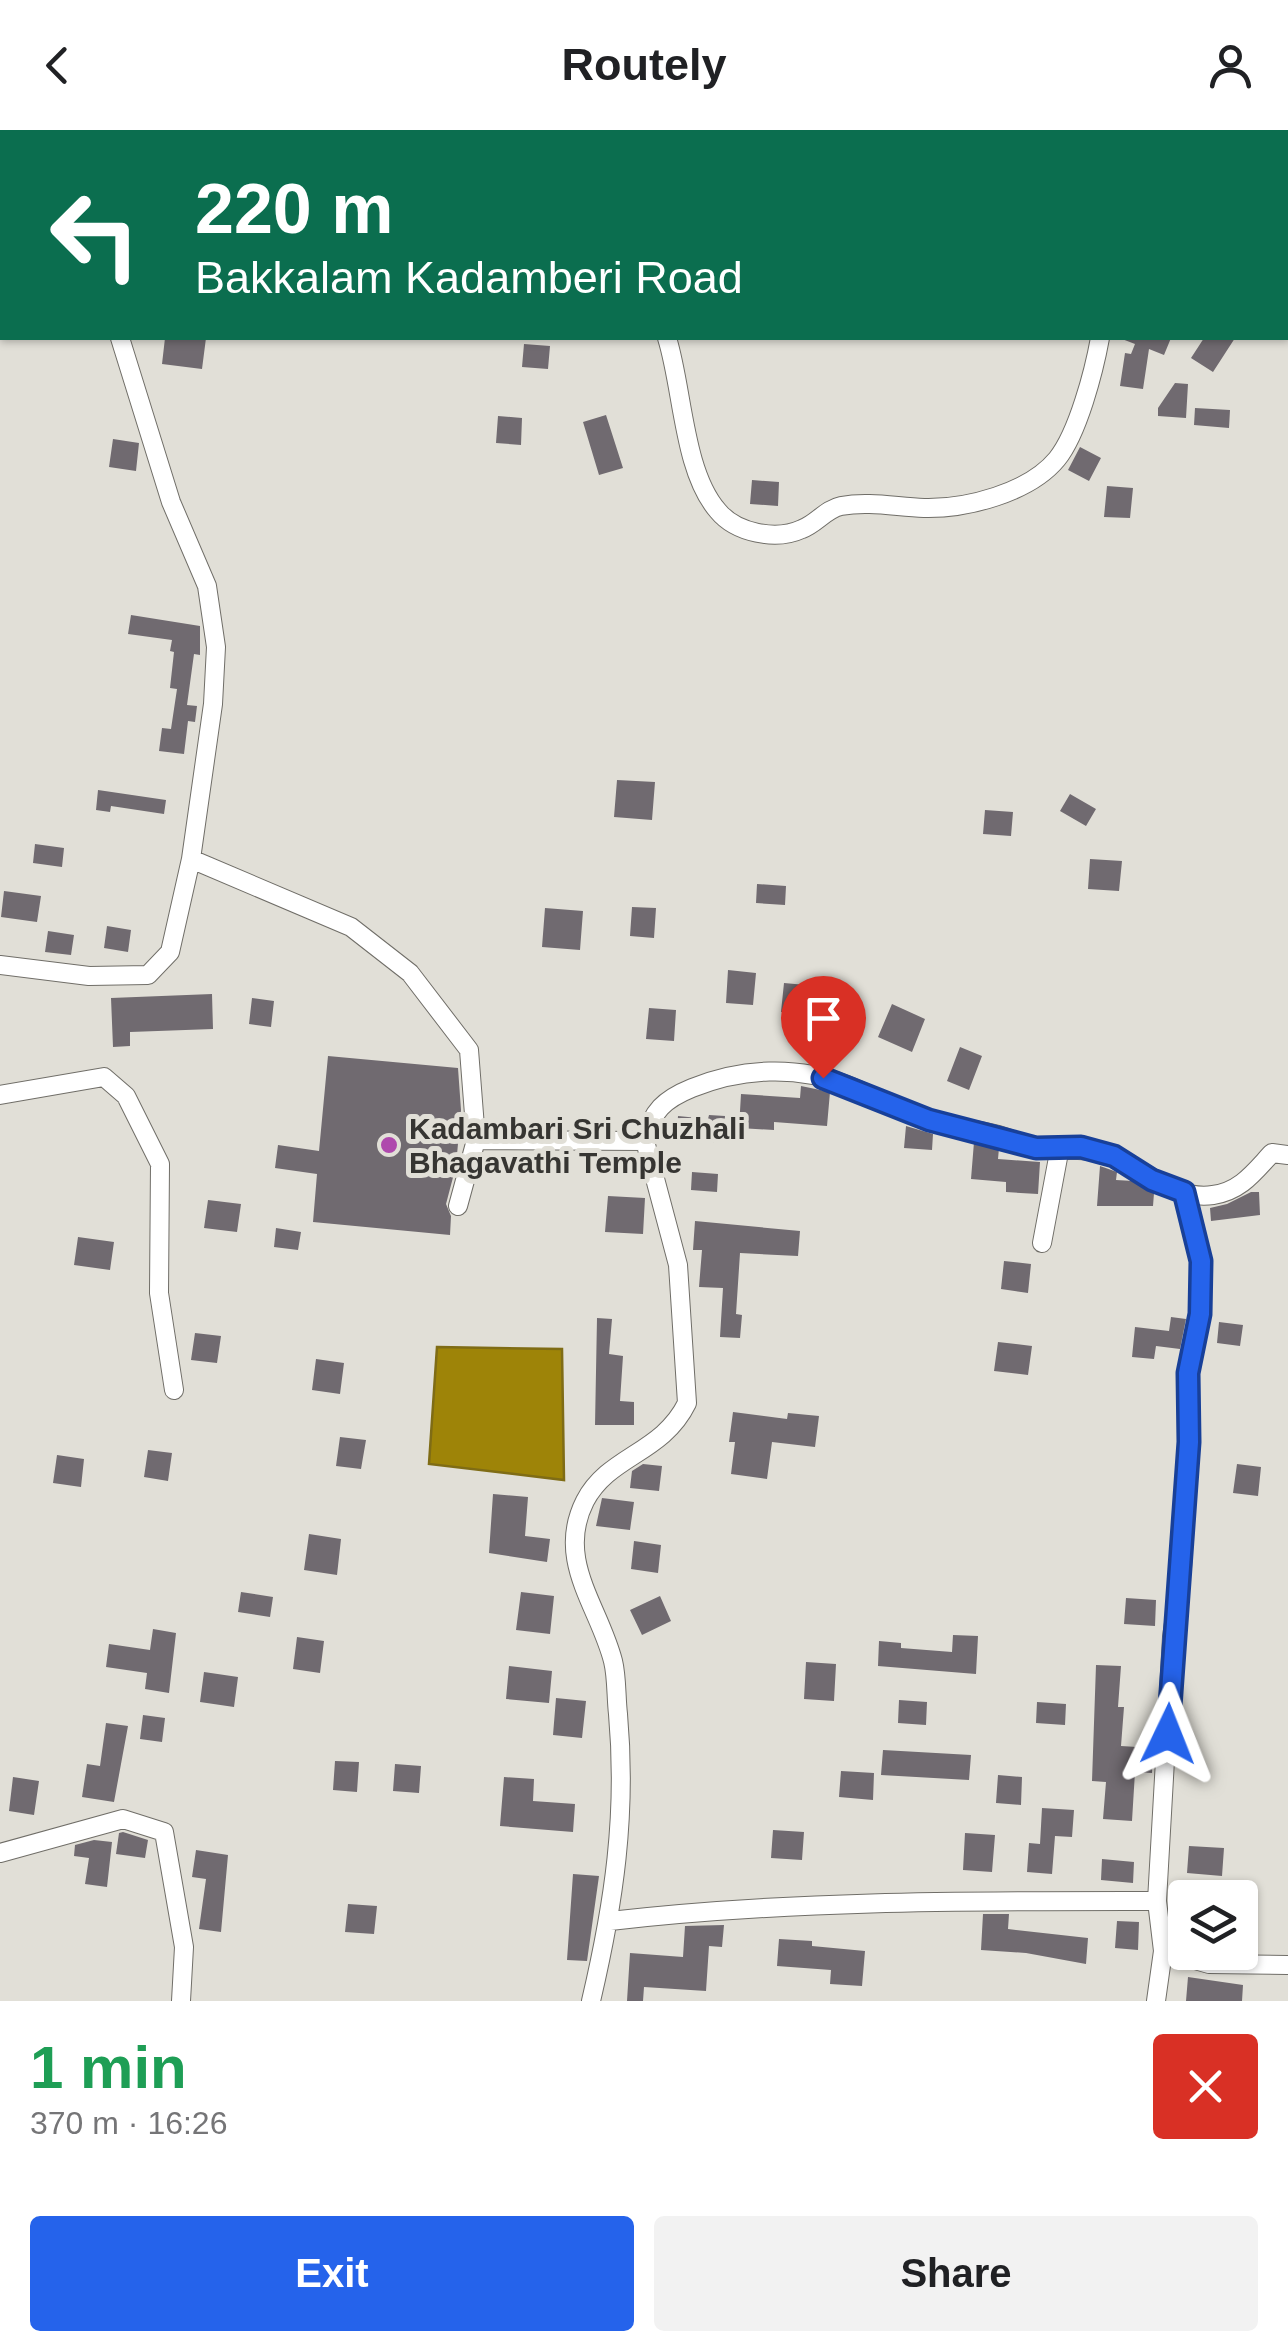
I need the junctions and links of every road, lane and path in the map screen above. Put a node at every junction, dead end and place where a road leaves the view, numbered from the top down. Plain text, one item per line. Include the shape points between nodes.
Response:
1 (121, 340) edge
2 (668, 340) edge
3 (1100, 340) edge
4 (191, 859) junction
5 (0, 965) edge
6 (0, 1095) edge
7 (476, 1140) junction
8 (645, 1141) junction
9 (1060, 1148) junction
10 (1288, 1155) edge
11 (1184, 1192) junction
12 (458, 1206) dead end
13 (1042, 1243) dead end
14 (174, 1390) dead end
15 (0, 1853) edge
16 (1157, 1901) junction
17 (610, 1920) junction
18 (1163, 1951) junction
19 (1288, 1965) edge
20 (180, 2001) edge
21 (592, 2001) edge
22 (1156, 2001) edge

1 - 4 street via 172,502 207,586 216,647
2 - 3 street via 702,487 728,520 760,533 802,530 836,507 962,506 1034,478 1058,458 1084,402
4 - 5 street via 170,952 148,975
4 - 7 street via 352,927 410,973 469,1050
6 - 14 street via 104,1077 126,1096 160,1164 159,1293
7 - 8 street
7 - 12 street
8 - 9 street via 649,1120 668,1098 712,1080 798,1071 929,1120 1036,1148
8 - 17 street via 678,1265 688,1403 657,1443 608,1472 584,1502 576,1538 576,1571 613,1661 622,1837
9 - 11 street via 1114,1156
9 - 13 street
10 - 11 street via 1272,1152 1239,1188 1209,1196
11 - 16 street via 1201,1261 1200,1314 1188,1373 1182,1568
15 - 20 street via 123,1819 164,1832 184,1947
16 - 17 street via 881,1902
16 - 18 street
17 - 21 street
18 - 19 street via 1209,1964
18 - 22 street

